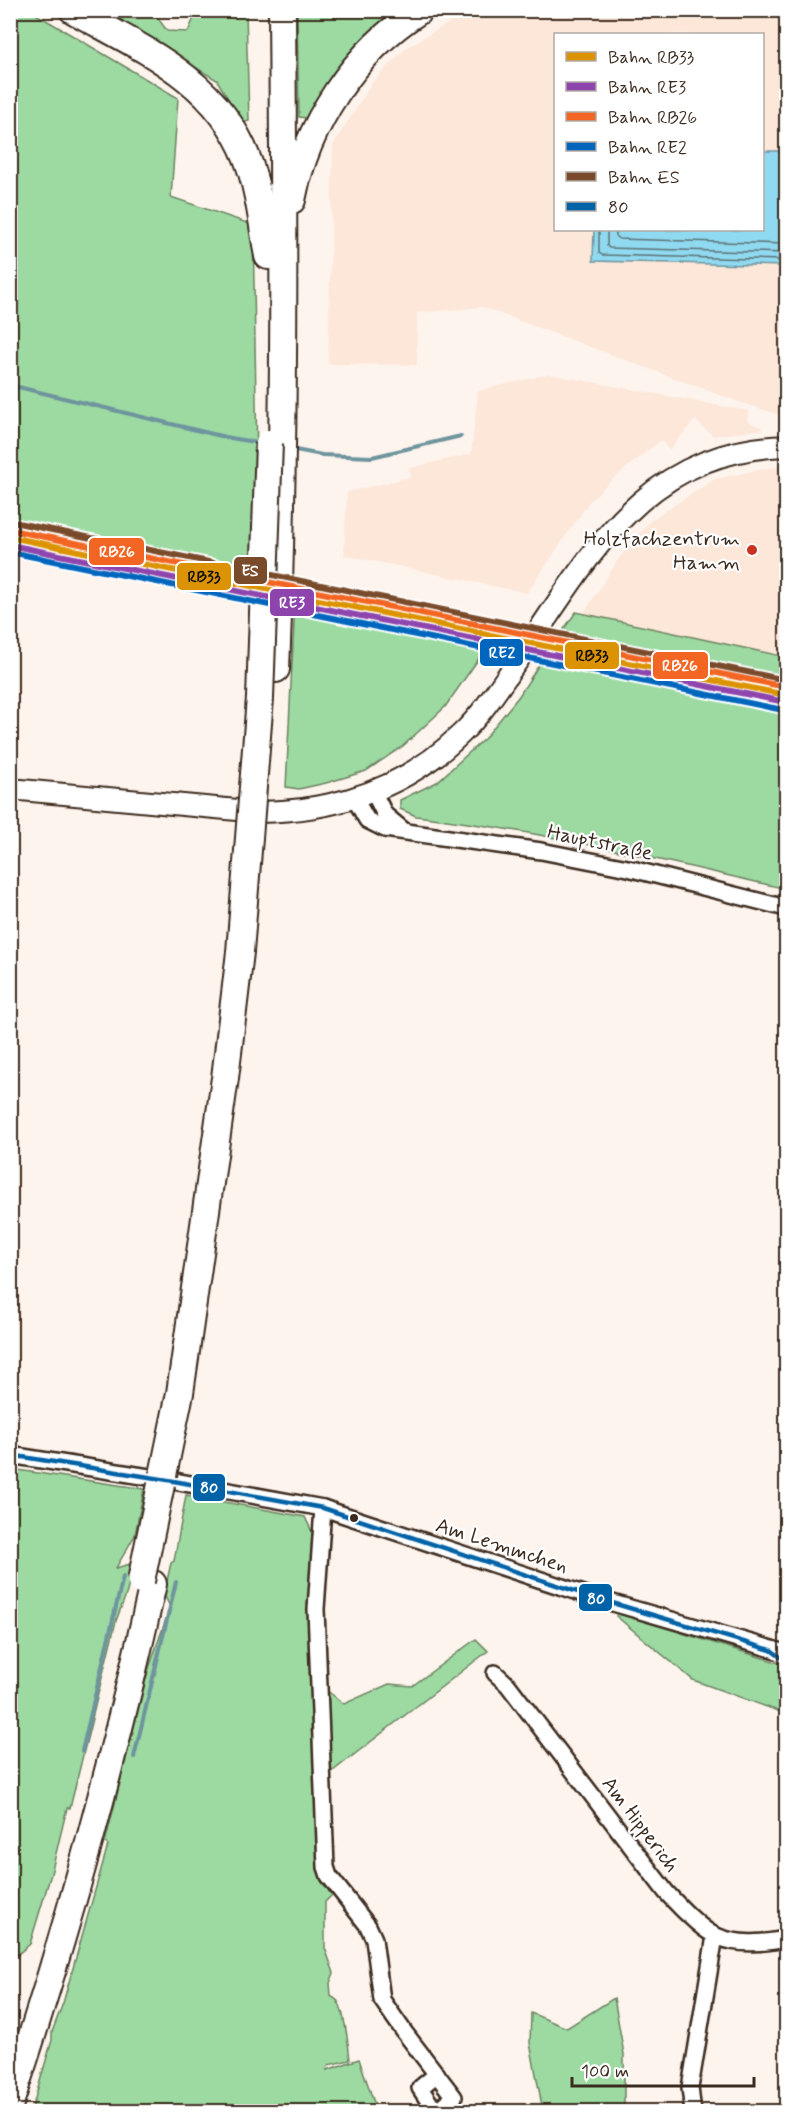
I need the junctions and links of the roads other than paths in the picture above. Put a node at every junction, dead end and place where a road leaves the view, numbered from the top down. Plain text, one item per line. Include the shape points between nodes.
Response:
1 (73, 10) edge
2 (264, 10) edge
3 (282, 10) edge
4 (420, 10) edge
5 (285, 236) junction
6 (268, 256) junction
7 (786, 446) edge
8 (10, 789) edge
9 (374, 791) junction
10 (355, 798) junction
11 (403, 830) junction
12 (786, 908) edge
13 (10, 1455) edge
14 (323, 1508) junction
15 (147, 1582) junction
16 (779, 1652) edge
17 (786, 1661) edge
18 (495, 1673) dead end
19 (715, 1936) junction
20 (786, 1939) edge
21 (10, 2048) edge
22 (437, 2074) dead end
23 (10, 2103) edge
24 (693, 2112) edge

1 - 6 highway via 174,67 222,113 240,142 252,173
2 - 6 highway
3 - 5 highway
4 - 5 highway via 368,53 318,124 294,188
5 - 15 highway via 276,669 251,980 211,1282 184,1433
6 - 15 highway, bridge via 266,570 240,952 180,1393
7 - 9 main road via 744,451 702,463 669,480 626,514 593,553 496,692 462,733 413,771
8 - 10 main road via 259,812 307,810
9 - 10 main road
9 - 11 street via 385,815
10 - 11 street, Hauptstraße via 371,824
11 - 12 street, Hauptstraße via 617,866
13 - 14 street, Am Lemmchen
14 - 16 street, Am Lemmchen via 588,1595
14 - 22 street via 316,1619 326,1867 374,1939 382,2000
15 - 21 highway via 86,1804
15 - 23 highway via 120,1731
16 - 17 street, Am Lemmchen
18 - 19 street, Am Hipperich via 666,1892
19 - 20 street, Am Hipperich via 758,1944
19 - 24 street via 690,2088

